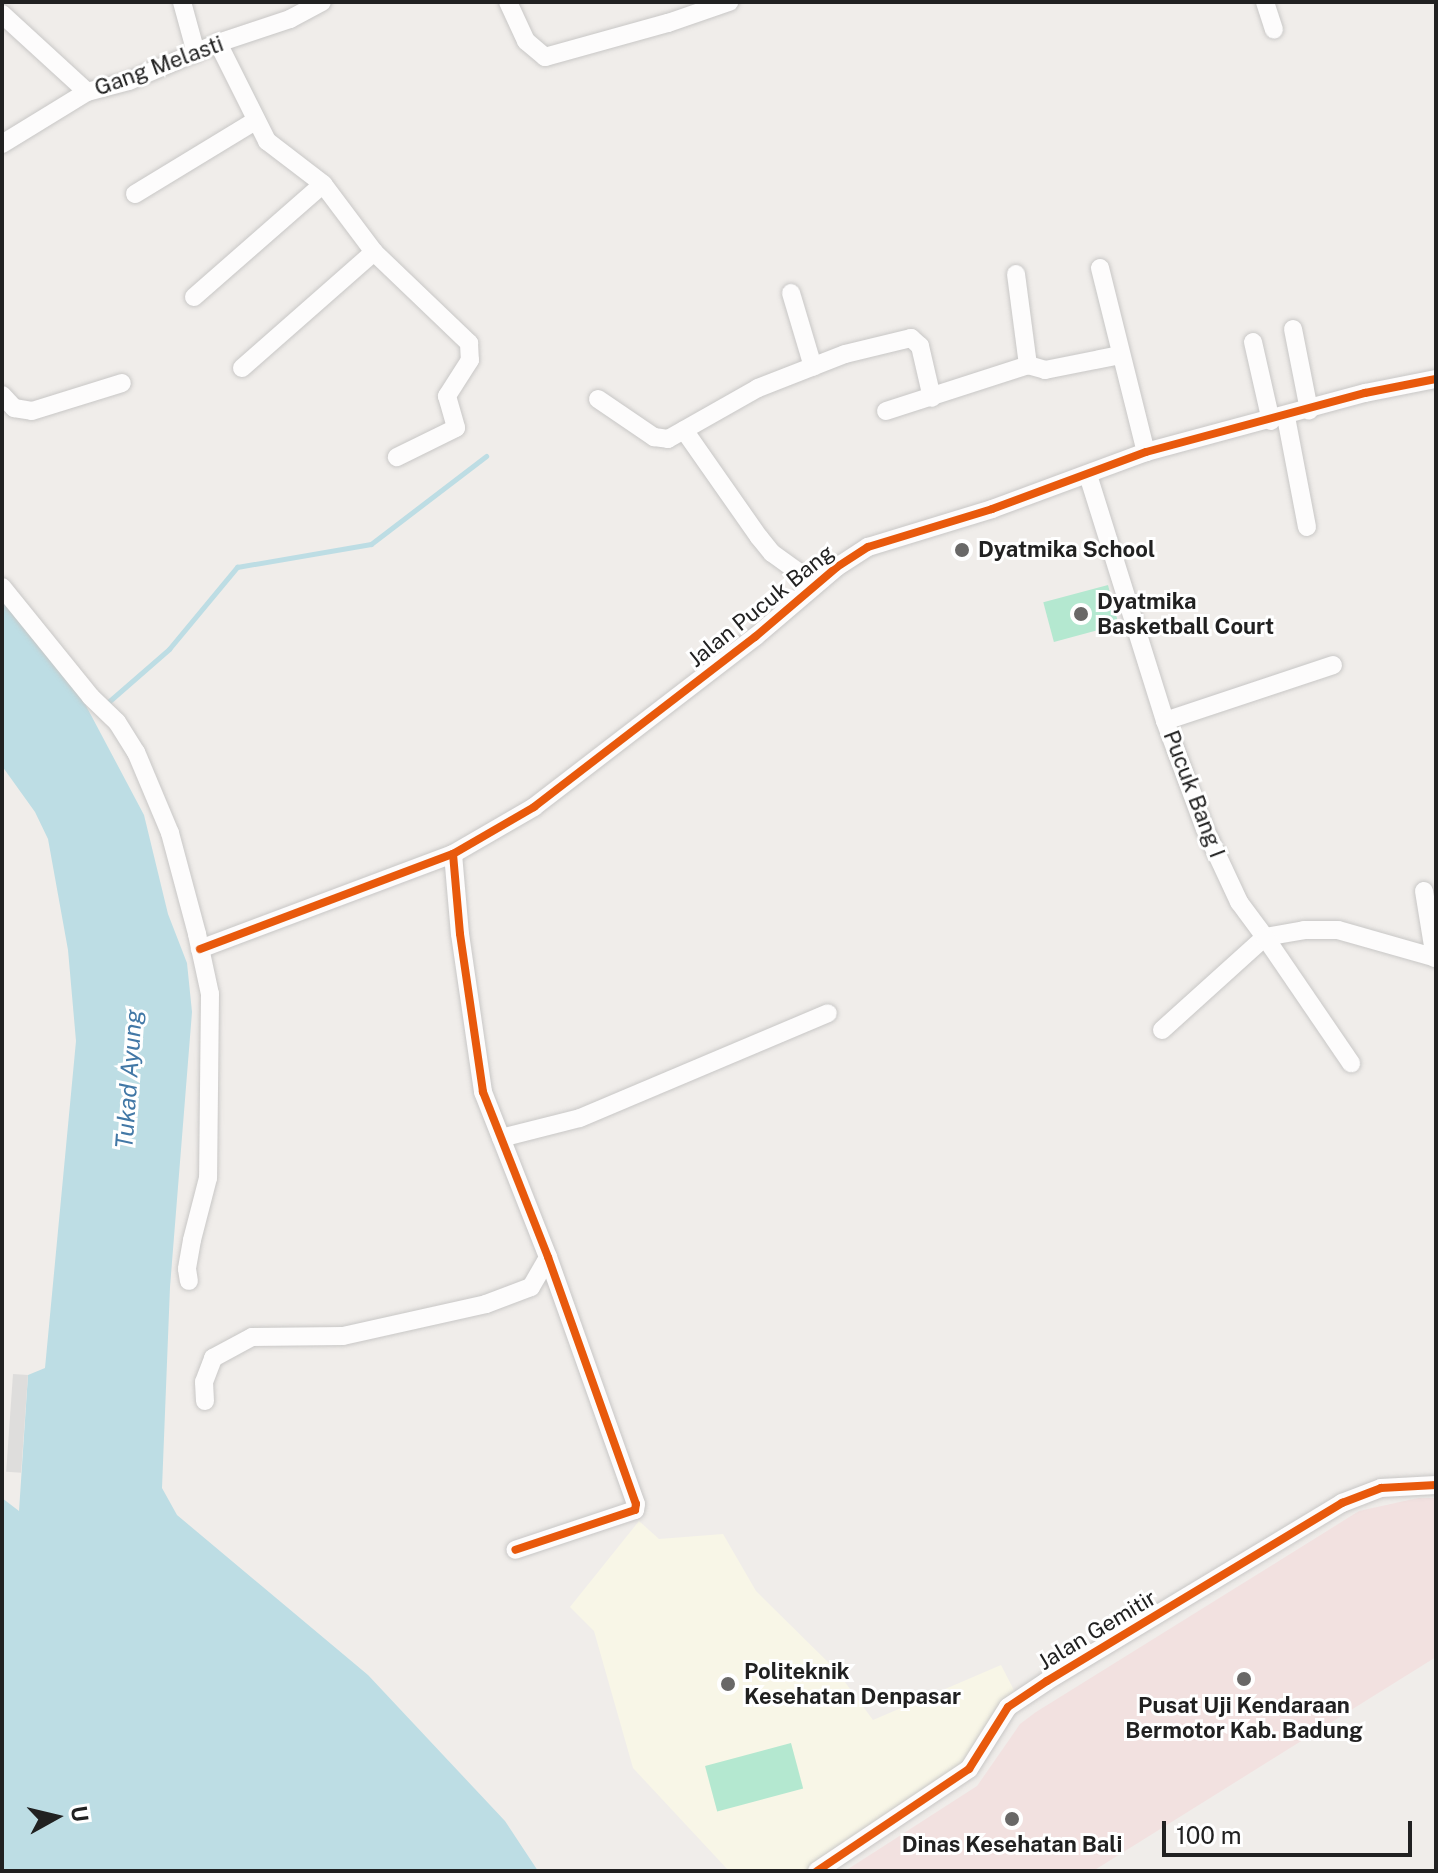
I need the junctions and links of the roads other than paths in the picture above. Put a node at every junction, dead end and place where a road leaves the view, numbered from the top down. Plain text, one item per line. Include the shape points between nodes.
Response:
1 (182, 2) edge
2 (322, 2) edge
3 (508, 2) edge
4 (729, 2) edge
5 (1265, 2) edge
6 (2, 14) edge
7 (1274, 30) dead end
8 (218, 43) junction
9 (196, 53) junction
10 (87, 92) junction
11 (255, 121) junction
12 (2, 144) edge
13 (323, 184) junction
14 (135, 194) dead end
15 (374, 252) junction
16 (1100, 268) dead end
17 (1016, 274) dead end
18 (791, 293) dead end
19 (194, 297) dead end
20 (1293, 329) dead end
21 (1253, 342) dead end
22 (1120, 355) junction
23 (1028, 365) junction
24 (813, 367) junction
25 (242, 368) dead end
26 (1436, 379) edge
27 (122, 383) dead end
28 (2, 395) edge
29 (932, 398) junction
30 (598, 399) dead end
31 (1309, 410) junction
32 (886, 411) dead end
33 (1278, 419) junction
34 (684, 430) junction
35 (1146, 452) junction
36 (397, 457) dead end
37 (1088, 475) junction
38 (1307, 527) dead end
39 (815, 584) junction
40 (2, 587) edge
41 (1333, 665) dead end
42 (1165, 721) junction
43 (453, 854) junction
44 (1424, 891) dead end
45 (1265, 937) junction
46 (200, 949) junction
47 (1435, 958) edge
48 (828, 1013) dead end
49 (1162, 1030) dead end
50 (1351, 1063) dead end
51 (501, 1138) junction
52 (548, 1257) junction
53 (189, 1281) dead end
54 (205, 1401) dead end
55 (1436, 1485) edge
56 (515, 1550) dead end
57 (817, 1871) edge

1 - 9 street
2 - 8 street, Gang Melasti via 290,19
3 - 4 street via 526,41 545,57
5 - 7 street
6 - 10 street
8 - 9 street, Gang Melasti
8 - 11 street
9 - 10 street, Gang Melasti
10 - 12 street, Gang Melasti
11 - 13 street via 267,141
11 - 14 street
13 - 15 street
13 - 19 street
15 - 25 street
15 - 36 street via 464,337 471,350 447,396 456,428
16 - 22 street
17 - 23 street
18 - 24 street
20 - 31 street
21 - 33 street
22 - 23 street via 1045,370
22 - 35 street
23 - 29 street
24 - 29 street via 911,338 920,346
24 - 34 street via 758,388
26 - 31 street, Jalan Pucuk Bang
27 - 28 street via 32,411 14,408
29 - 32 street
30 - 34 street via 662,440
31 - 33 street, Jalan Pucuk Bang
33 - 35 street, Jalan Pucuk Bang
33 - 38 street
34 - 39 street via 772,553
35 - 37 street, Jalan Pucuk Bang
37 - 39 street, Jalan Pucuk Bang via 886,538
37 - 42 street, Pucuk Bang I
39 - 43 street, Jalan Pucuk Bang via 755,637 534,807
40 - 46 street via 117,722 149,778 170,833
41 - 42 street
42 - 45 street, Pucuk Bang I via 1216,853 1239,902
43 - 46 street, Jalan Pucuk Bang
43 - 51 street via 483,1092
44 - 47 street
45 - 47 street via 1338,930
45 - 49 street
45 - 50 street, Pucuk Bang I
46 - 53 street via 210,994 208,1178 192,1240
48 - 51 street via 580,1118
51 - 52 street
52 - 54 street via 531,1287 486,1304 343,1336 301,1333 240,1342 206,1368
52 - 56 street via 636,1508
55 - 57 street, Jalan Gemitir via 1381,1488 1342,1503 1047,1681 1008,1707 969,1769

